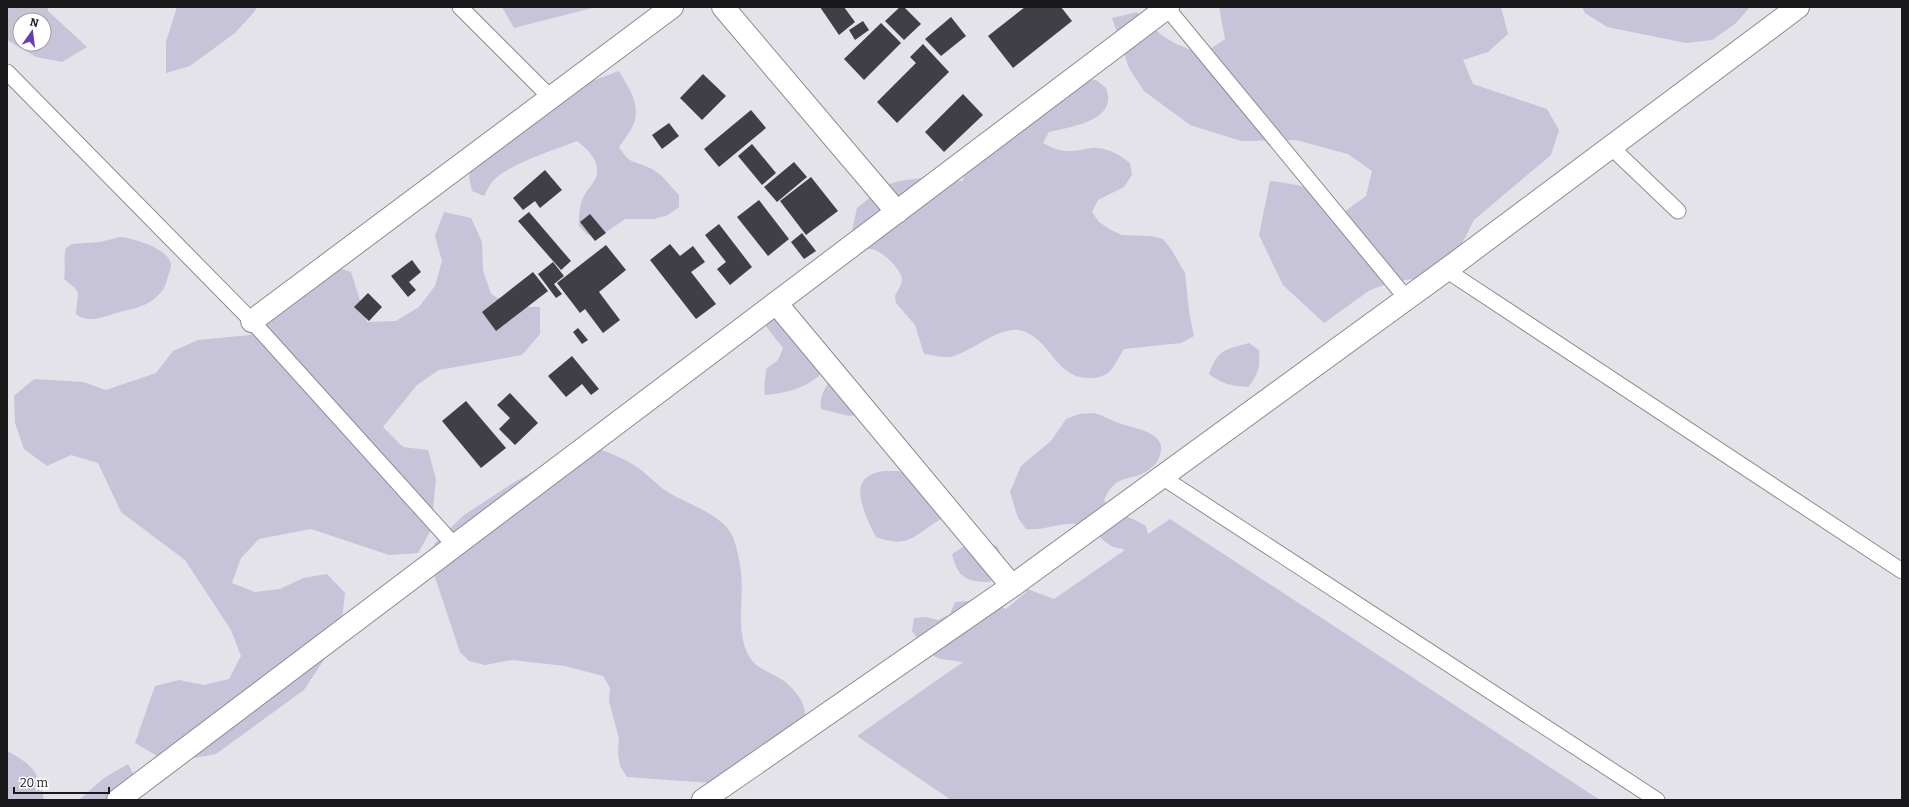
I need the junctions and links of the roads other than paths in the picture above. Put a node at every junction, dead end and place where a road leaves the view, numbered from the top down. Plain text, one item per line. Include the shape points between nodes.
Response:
1 (460, 7) edge
2 (672, 7) edge
3 (723, 7) edge
4 (1168, 7) edge
5 (1798, 7) edge
6 (7, 72) edge
7 (551, 98) junction
8 (1611, 147) junction
9 (1678, 211) dead end
10 (897, 212) junction
11 (1446, 270) junction
12 (1407, 299) junction
13 (776, 303) junction
14 (252, 321) junction
15 (1162, 478) junction
16 (455, 546) junction
17 (1902, 571) edge
18 (1012, 586) junction
19 (118, 800) edge
20 (703, 800) edge
21 (1657, 800) edge

1 - 7 lane
2 - 7 street
3 - 10 street
4 - 10 street
4 - 12 lane
5 - 8 street
6 - 14 lane
7 - 14 street
8 - 9 lane
8 - 11 street
10 - 13 street
11 - 12 street
11 - 17 lane
12 - 15 street
13 - 16 street
13 - 18 street
14 - 16 lane
15 - 18 street
15 - 21 lane
16 - 19 street
18 - 20 street

